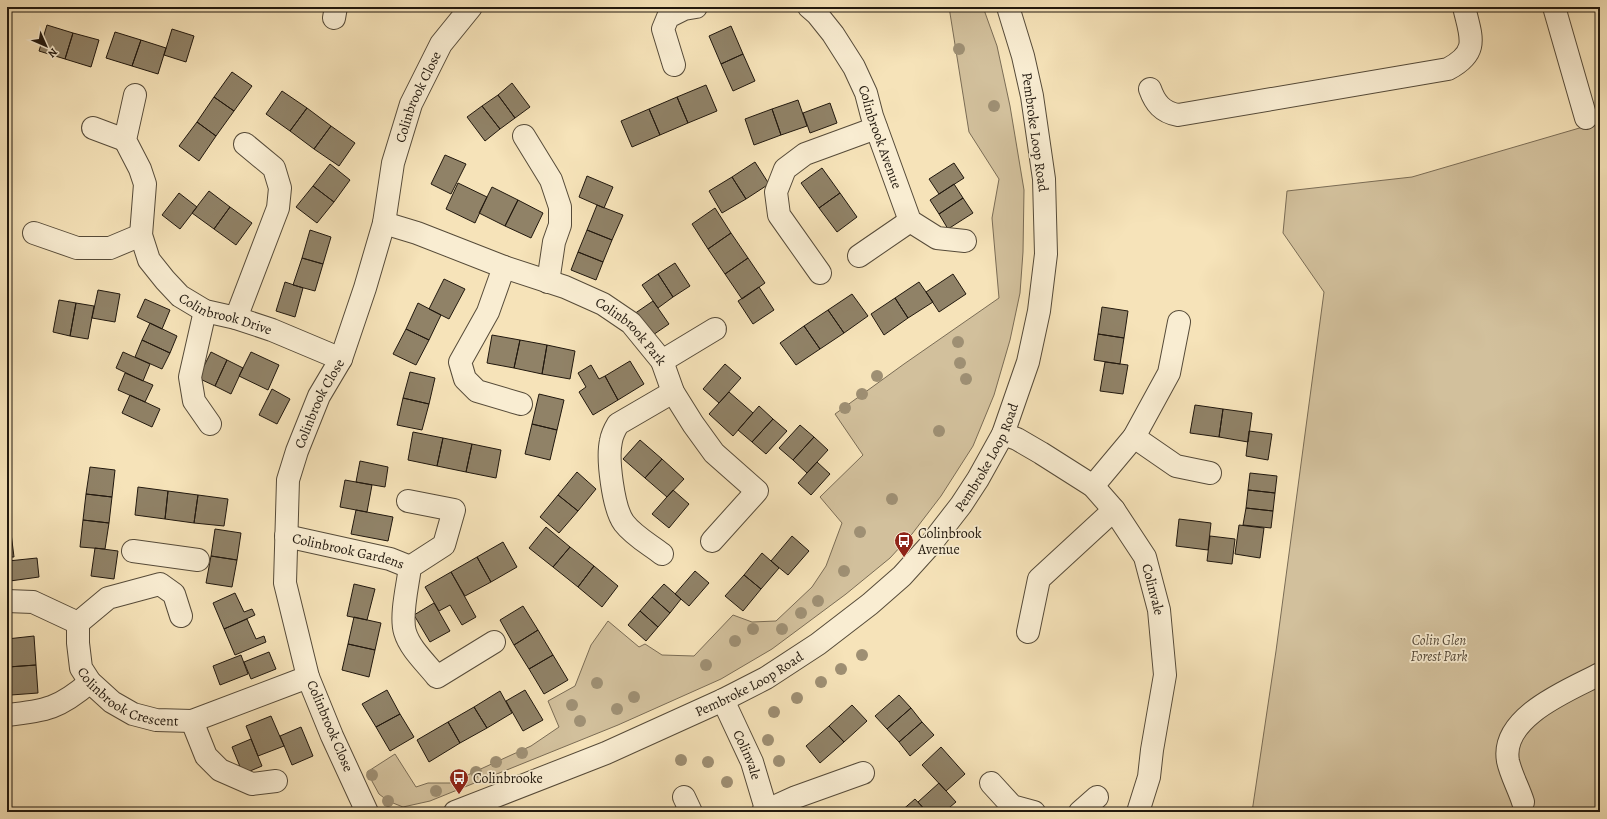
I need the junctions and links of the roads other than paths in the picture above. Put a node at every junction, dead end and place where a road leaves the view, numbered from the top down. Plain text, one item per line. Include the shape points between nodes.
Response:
1 (471, 7) edge
2 (696, 7) edge
3 (1008, 7) edge
4 (1464, 7) edge
5 (1554, 7) edge
6 (819, 9) edge
7 (674, 65) dead end
8 (1150, 89) dead end
9 (135, 95) dead end
10 (1586, 118) dead end
11 (93, 128) dead end
12 (876, 128) junction
13 (524, 136) dead end
14 (125, 140) junction
15 (245, 144) dead end
16 (910, 222) junction
17 (384, 223) junction
18 (34, 234) dead end
19 (141, 235) junction
20 (965, 241) dead end
21 (860, 256) dead end
22 (504, 267) junction
23 (820, 272) dead end
24 (548, 282) junction
25 (205, 311) junction
26 (236, 318) junction
27 (1179, 322) dead end
28 (715, 329) dead end
29 (341, 360) junction
30 (662, 361) junction
31 (673, 392) junction
32 (521, 404) dead end
33 (210, 424) dead end
34 (1003, 434) junction
35 (1134, 437) junction
36 (1210, 473) dead end
37 (1093, 486) junction
38 (408, 501) dead end
39 (1114, 510) junction
40 (286, 536) junction
41 (712, 541) dead end
42 (133, 551) dead end
43 (662, 554) dead end
44 (167, 556) junction
45 (198, 560) dead end
46 (410, 567) junction
47 (160, 584) junction
48 (7, 601) edge
49 (181, 616) dead end
50 (78, 623) junction
51 (1028, 632) dead end
52 (494, 642) dead end
53 (1600, 674) edge
54 (308, 677) junction
55 (90, 682) junction
56 (723, 700) junction
57 (7, 714) edge
58 (192, 721) junction
59 (863, 773) dead end
60 (276, 781) dead end
61 (991, 782) dead end
62 (1097, 797) dead end
63 (1524, 802) dead end
64 (765, 811) edge
65 (367, 812) edge
66 (455, 812) edge
67 (1034, 812) edge
68 (1080, 812) edge
69 (1138, 812) edge

1 - 17 street, Colinbrook Close via 441,44 411,104 393,163
2 - 7 street via 684,9 668,17 663,29
3 - 34 street, Pembroke Loop Road via 1032,96 1044,179 1046,254 1039,311 1028,362
4 - 8 street via 1471,45 1465,58 1448,69 1178,115 1168,113 1160,107 1153,99
5 - 10 street
6 - 12 street, Colinbrook Avenue via 854,67 866,93
9 - 14 street
11 - 14 street
12 - 16 street, Colinbrook Avenue
12 - 23 street via 805,154 785,169 776,192 779,216
13 - 24 street via 551,180 560,207 560,225 554,242
14 - 19 street, Colinbrook Drive via 140,168 144,184
15 - 26 street via 274,168 280,188 278,208
16 - 20 street via 937,238
16 - 21 street
17 - 22 street, Colinbrook Park
17 - 29 street, Colinbrook Close
18 - 19 street via 77,248 110,248
19 - 25 street, Colinbrook Drive via 149,260 165,280 180,296
22 - 24 street, Colinbrook Park
22 - 32 street via 488,312 460,362 465,379 477,391
24 - 30 street, Colinbrook Park via 603,304 631,323
25 - 26 street, Colinbrook Drive
25 - 33 street via 190,377 194,401
26 - 29 street, Colinbrook Drive via 272,330
27 - 35 street via 1170,374
28 - 30 street
29 - 40 street, Colinbrook Close via 319,396 297,451 288,480
30 - 31 street, Colinbrook Park
31 - 41 street, Colinbrook Park via 714,453 757,491
31 - 43 street via 618,424 610,442 616,508 623,522 634,534
34 - 37 street, Colinvale via 1017,439
34 - 56 street, Pembroke Loop Road via 961,505 902,576 818,644 766,678
35 - 36 street via 1176,466
35 - 37 street
37 - 39 street, Colinvale
38 - 46 street via 454,510 444,546
39 - 51 street via 1039,579
39 - 69 street, Colinvale via 1145,557 1159,610 1165,675 1149,777
40 - 46 street, Colinbrook Gardens via 390,559
40 - 54 street, Colinbrook Close via 285,583
42 - 44 street
44 - 45 street
44 - 47 street
46 - 52 street via 404,609 405,631 413,647 437,677
47 - 49 street via 174,594
47 - 50 street via 108,598
48 - 50 street via 33,602
50 - 55 street, Colinbrook Crescent via 81,668
53 - 63 street via 1537,708 1519,725 1508,743 1508,761
54 - 58 street, Colinbrook Crescent
54 - 65 street, Colinbrook Close
55 - 57 street via 73,698 56,706 34,712
55 - 58 street, Colinbrook Crescent via 112,702 133,714 156,720
56 - 64 street, Colinvale via 752,762
56 - 66 street, Pembroke Loop Road via 606,754
58 - 60 street via 206,756 220,770 252,784
59 - 64 street
61 - 67 street via 1012,806
62 - 68 street

